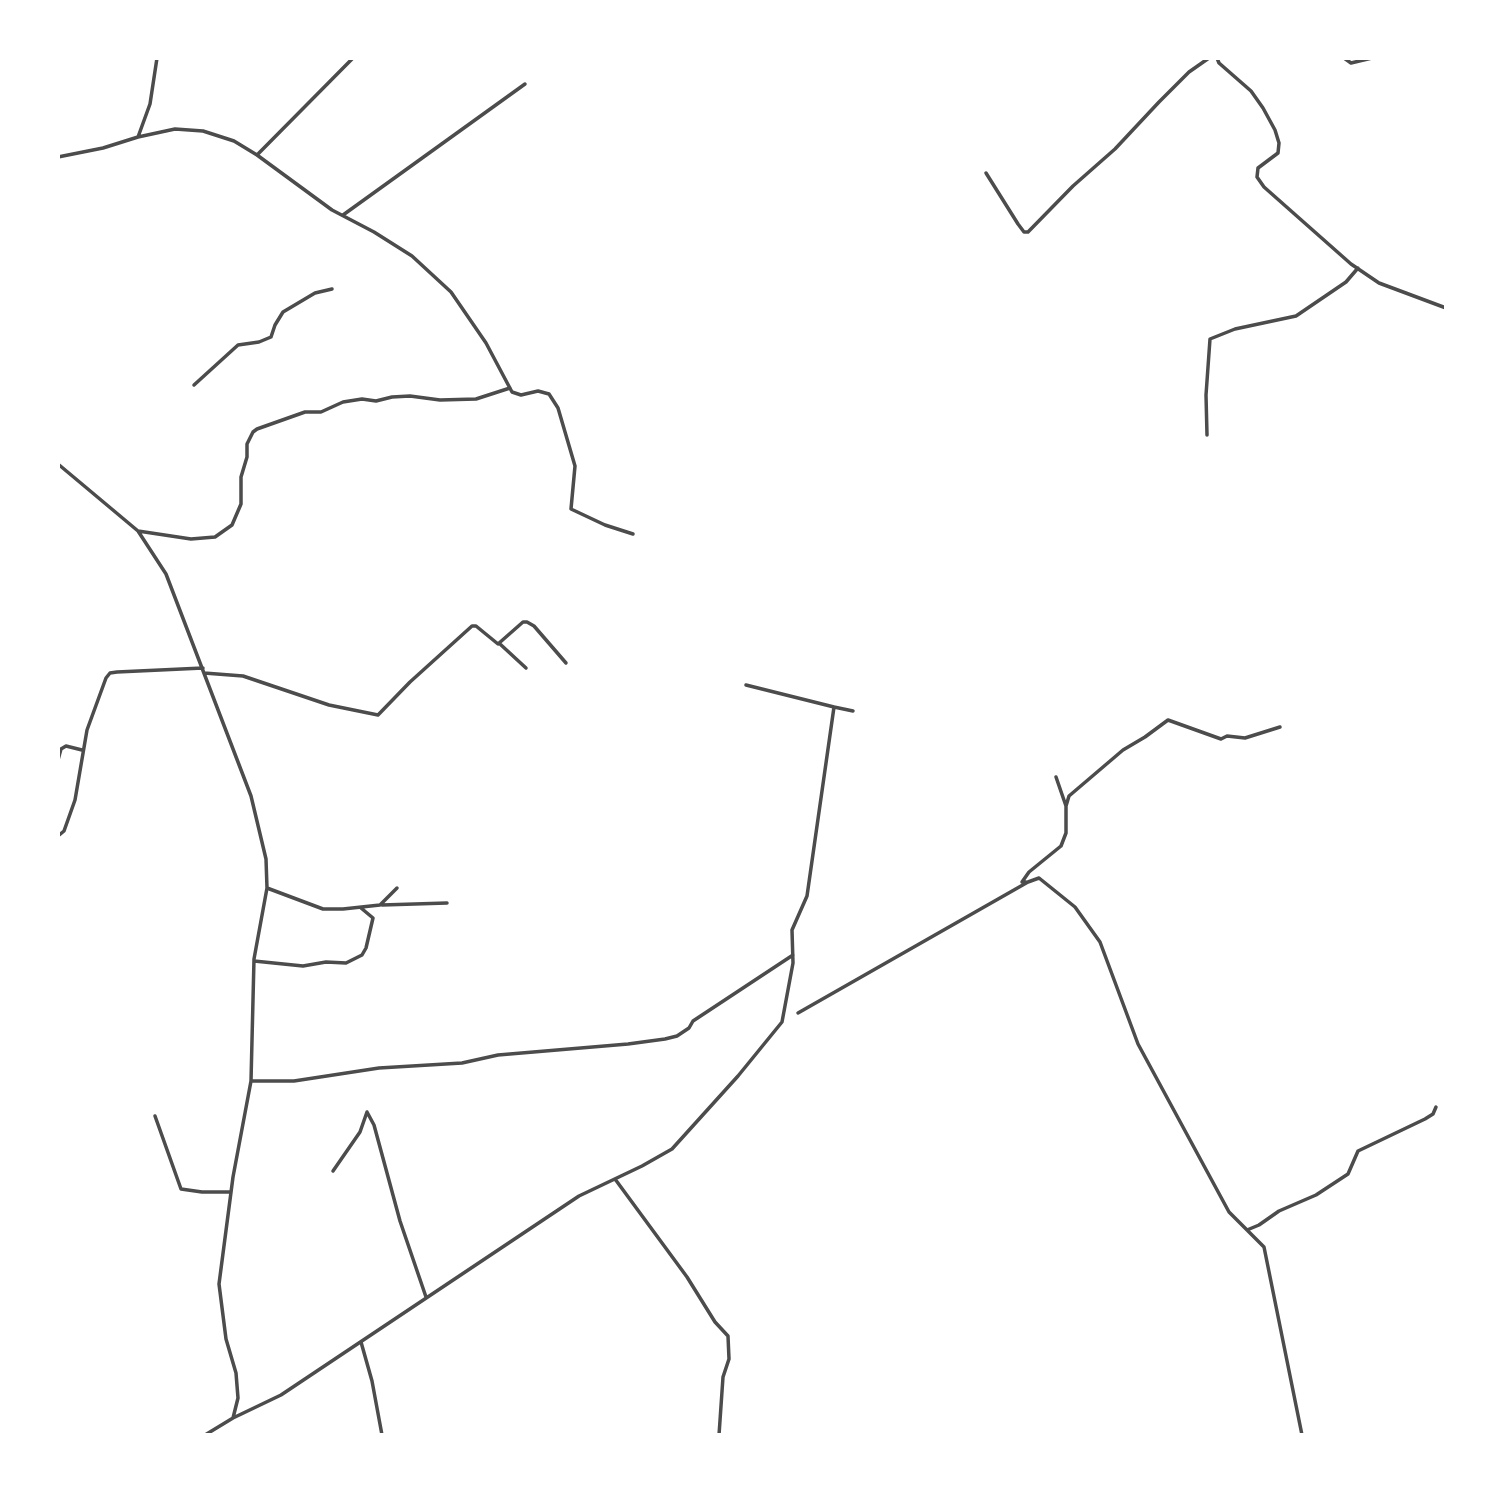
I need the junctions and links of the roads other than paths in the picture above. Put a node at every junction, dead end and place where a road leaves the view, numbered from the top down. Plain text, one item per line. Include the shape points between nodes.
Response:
1 (157, 58) edge
2 (353, 58) edge
3 (1209, 58) edge
4 (1216, 58) edge
5 (1343, 58) edge
6 (1372, 58) edge
7 (58, 68) edge
8 (58, 74) edge
9 (525, 84) dead end
10 (138, 136) junction
11 (257, 155) junction
12 (58, 157) edge
13 (986, 173) dead end
14 (343, 215) junction
15 (1358, 268) junction
16 (331, 289) dead end
17 (1446, 308) edge
18 (194, 384) dead end
19 (510, 388) junction
20 (1207, 435) dead end
21 (58, 464) edge
22 (138, 531) junction
23 (634, 534) dead end
24 (500, 644) junction
25 (566, 663) dead end
26 (526, 668) dead end
27 (204, 671) junction
28 (746, 685) dead end
29 (834, 707) junction
30 (853, 711) dead end
31 (1280, 727) dead end
32 (82, 750) junction
33 (58, 760) edge
34 (1056, 777) dead end
35 (1066, 806) junction
36 (58, 836) edge
37 (1028, 882) junction
38 (267, 888) junction
39 (397, 888) dead end
40 (447, 903) dead end
41 (380, 905) junction
42 (362, 908) junction
43 (793, 955) junction
44 (254, 961) junction
45 (798, 1013) dead end
46 (251, 1082) junction
47 (1436, 1107) dead end
48 (155, 1116) dead end
49 (333, 1171) dead end
50 (615, 1179) junction
51 (230, 1192) junction
52 (1247, 1230) junction
53 (426, 1297) junction
54 (361, 1342) junction
55 (233, 1418) junction
56 (205, 1435) edge
57 (382, 1435) edge
58 (719, 1435) edge
59 (1302, 1435) edge

1 - 10 street via 150,104
2 - 11 street
3 - 13 street via 1189,72 1028,232 1018,224
4 - 15 street via 1251,91 1275,130 1278,153 1258,168 1257,177
5 - 6 street via 1351,63
7 - 8 street
9 - 14 street
10 - 11 street via 175,129 203,131
10 - 12 street
11 - 14 street
14 - 19 street via 412,256 451,292
15 - 17 street via 1379,283
15 - 20 street via 1346,282 1296,316 1210,339
16 - 18 street via 283,312 271,337 238,345
19 - 22 street via 476,398 410,396 342,402 257,429 247,444 242,503 232,525 215,537 191,539
19 - 23 street via 521,396 538,391 549,394 558,408 575,466 571,509
21 - 22 street
22 - 27 street via 166,574
24 - 25 street via 527,622
24 - 26 street
24 - 27 street via 477,626 468,628 378,715 329,705 243,676
27 - 32 street via 110,673
27 - 38 street via 251,796 266,859
28 - 29 street
29 - 30 street
29 - 43 street via 807,896 792,930
31 - 35 street via 1221,739 1168,720 1123,750 1069,796
32 - 33 street via 66,746
32 - 36 street via 75,800
34 - 35 street
35 - 37 street via 1061,846 1022,883
37 - 45 street
37 - 52 street via 1039,878 1075,907 1100,942 1138,1044 1229,1212
38 - 42 street via 323,909
38 - 44 street
39 - 41 street
40 - 41 street
41 - 42 street
42 - 44 street via 373,918 366,948 346,963 303,966
43 - 46 street via 677,1036 665,1039
43 - 50 street via 782,1022 672,1149
44 - 46 street
46 - 51 street
47 - 52 street via 1433,1114 1358,1151 1348,1174 1316,1195
48 - 51 street via 181,1189
49 - 53 street via 360,1132 367,1112
50 - 53 street via 579,1196
50 - 58 street via 728,1336
51 - 55 street via 219,1284 226,1339 239,1387
52 - 59 street via 1264,1247
53 - 54 street
54 - 55 street via 281,1395
54 - 57 street
55 - 56 street

